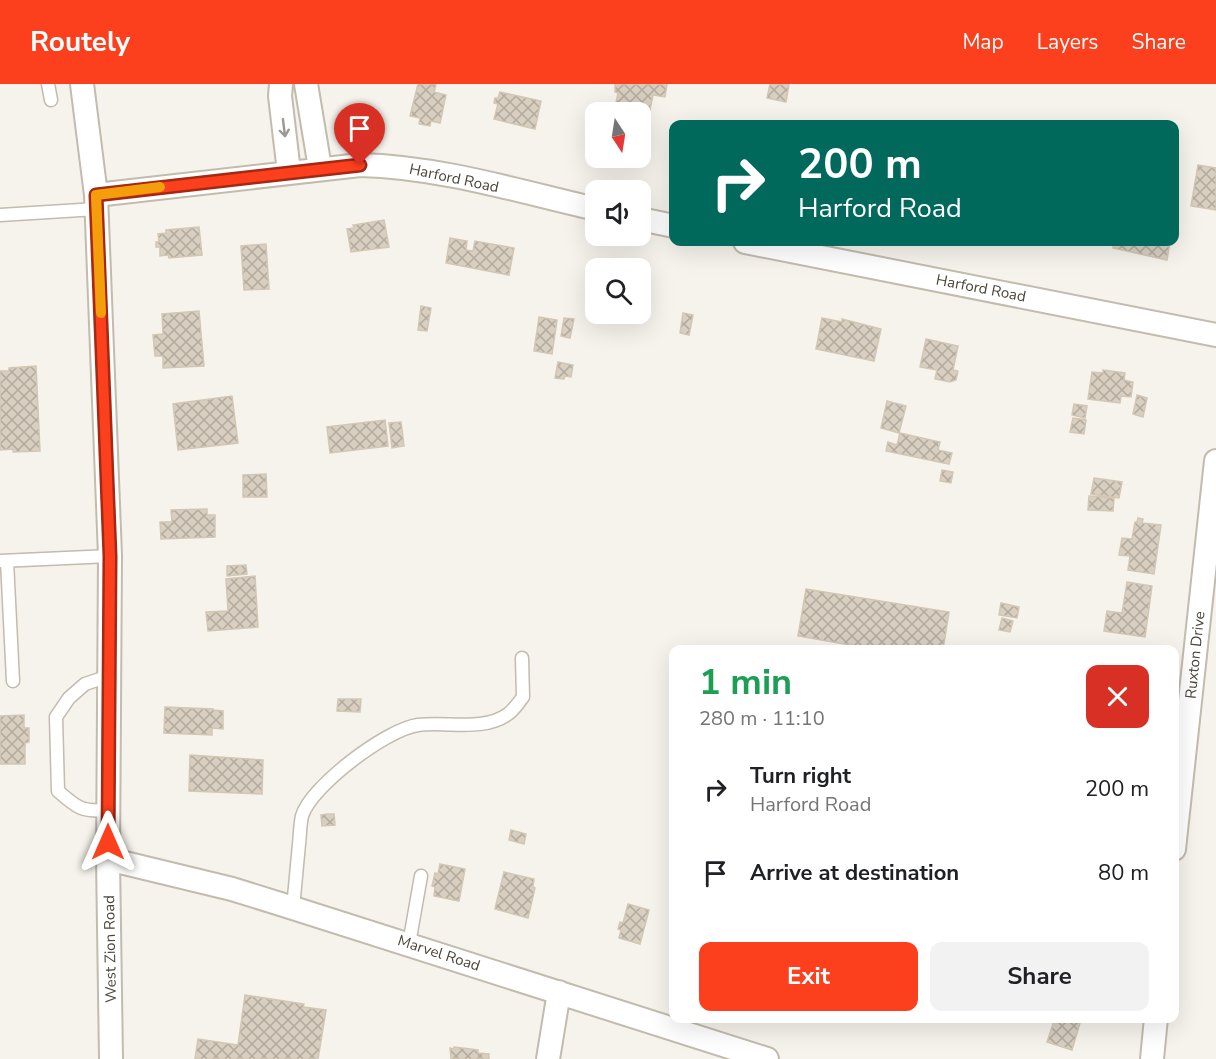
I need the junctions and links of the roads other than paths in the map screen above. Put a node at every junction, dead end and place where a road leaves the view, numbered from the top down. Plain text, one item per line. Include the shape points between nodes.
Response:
1 (48, 84) edge
2 (82, 84) edge
3 (281, 84) edge
4 (306, 84) edge
5 (51, 100) dead end
6 (320, 168) junction
7 (289, 172) junction
8 (96, 202) junction
9 (585, 206) edge
10 (0, 215) edge
11 (651, 221) edge
12 (669, 225) edge
13 (765, 246) edge
14 (1216, 335) edge
15 (1216, 461) edge
16 (110, 556) junction
17 (3, 561) edge
18 (522, 658) dead end
19 (109, 676) junction
20 (13, 681) dead end
21 (1179, 803) edge
22 (108, 810) junction
23 (108, 858) junction
24 (421, 876) dead end
25 (293, 908) junction
26 (409, 944) junction
27 (559, 992) junction
28 (669, 1021) edge
29 (1156, 1023) edge
30 (679, 1024) edge
31 (111, 1059) edge
32 (548, 1059) edge
33 (767, 1059) edge
34 (1152, 1059) edge

1 - 5 lane
2 - 8 street, West Zion Road
3 -> 7 street
4 - 6 street
6 - 7 street, Harford Road
6 - 9 street, Harford Road via 360,165 430,171
7 - 8 street, Harford Road
8 - 10 lane
8 - 16 street, West Zion Road
11 - 12 street
13 - 14 street, Harford Road
15 - 21 street, Ruxton Drive
16 - 17 lane
16 - 19 street, West Zion Road
17 - 20 lane
18 - 25 lane via 523,697 510,714 494,722 416,725 389,736 340,770 316,795 302,815
19 - 22 street, West Zion Road
19 - 22 lane via 85,684 69,698 56,717 55,741 58,791 76,807 90,812
22 - 23 street, West Zion Road
23 - 25 street, Marvel Road
23 - 31 street, West Zion Road
24 - 26 lane
25 - 26 street, Marvel Road
26 - 27 street, Marvel Road
27 - 28 street, Marvel Road
27 - 32 street
29 - 34 street
30 - 33 street, Marvel Road

